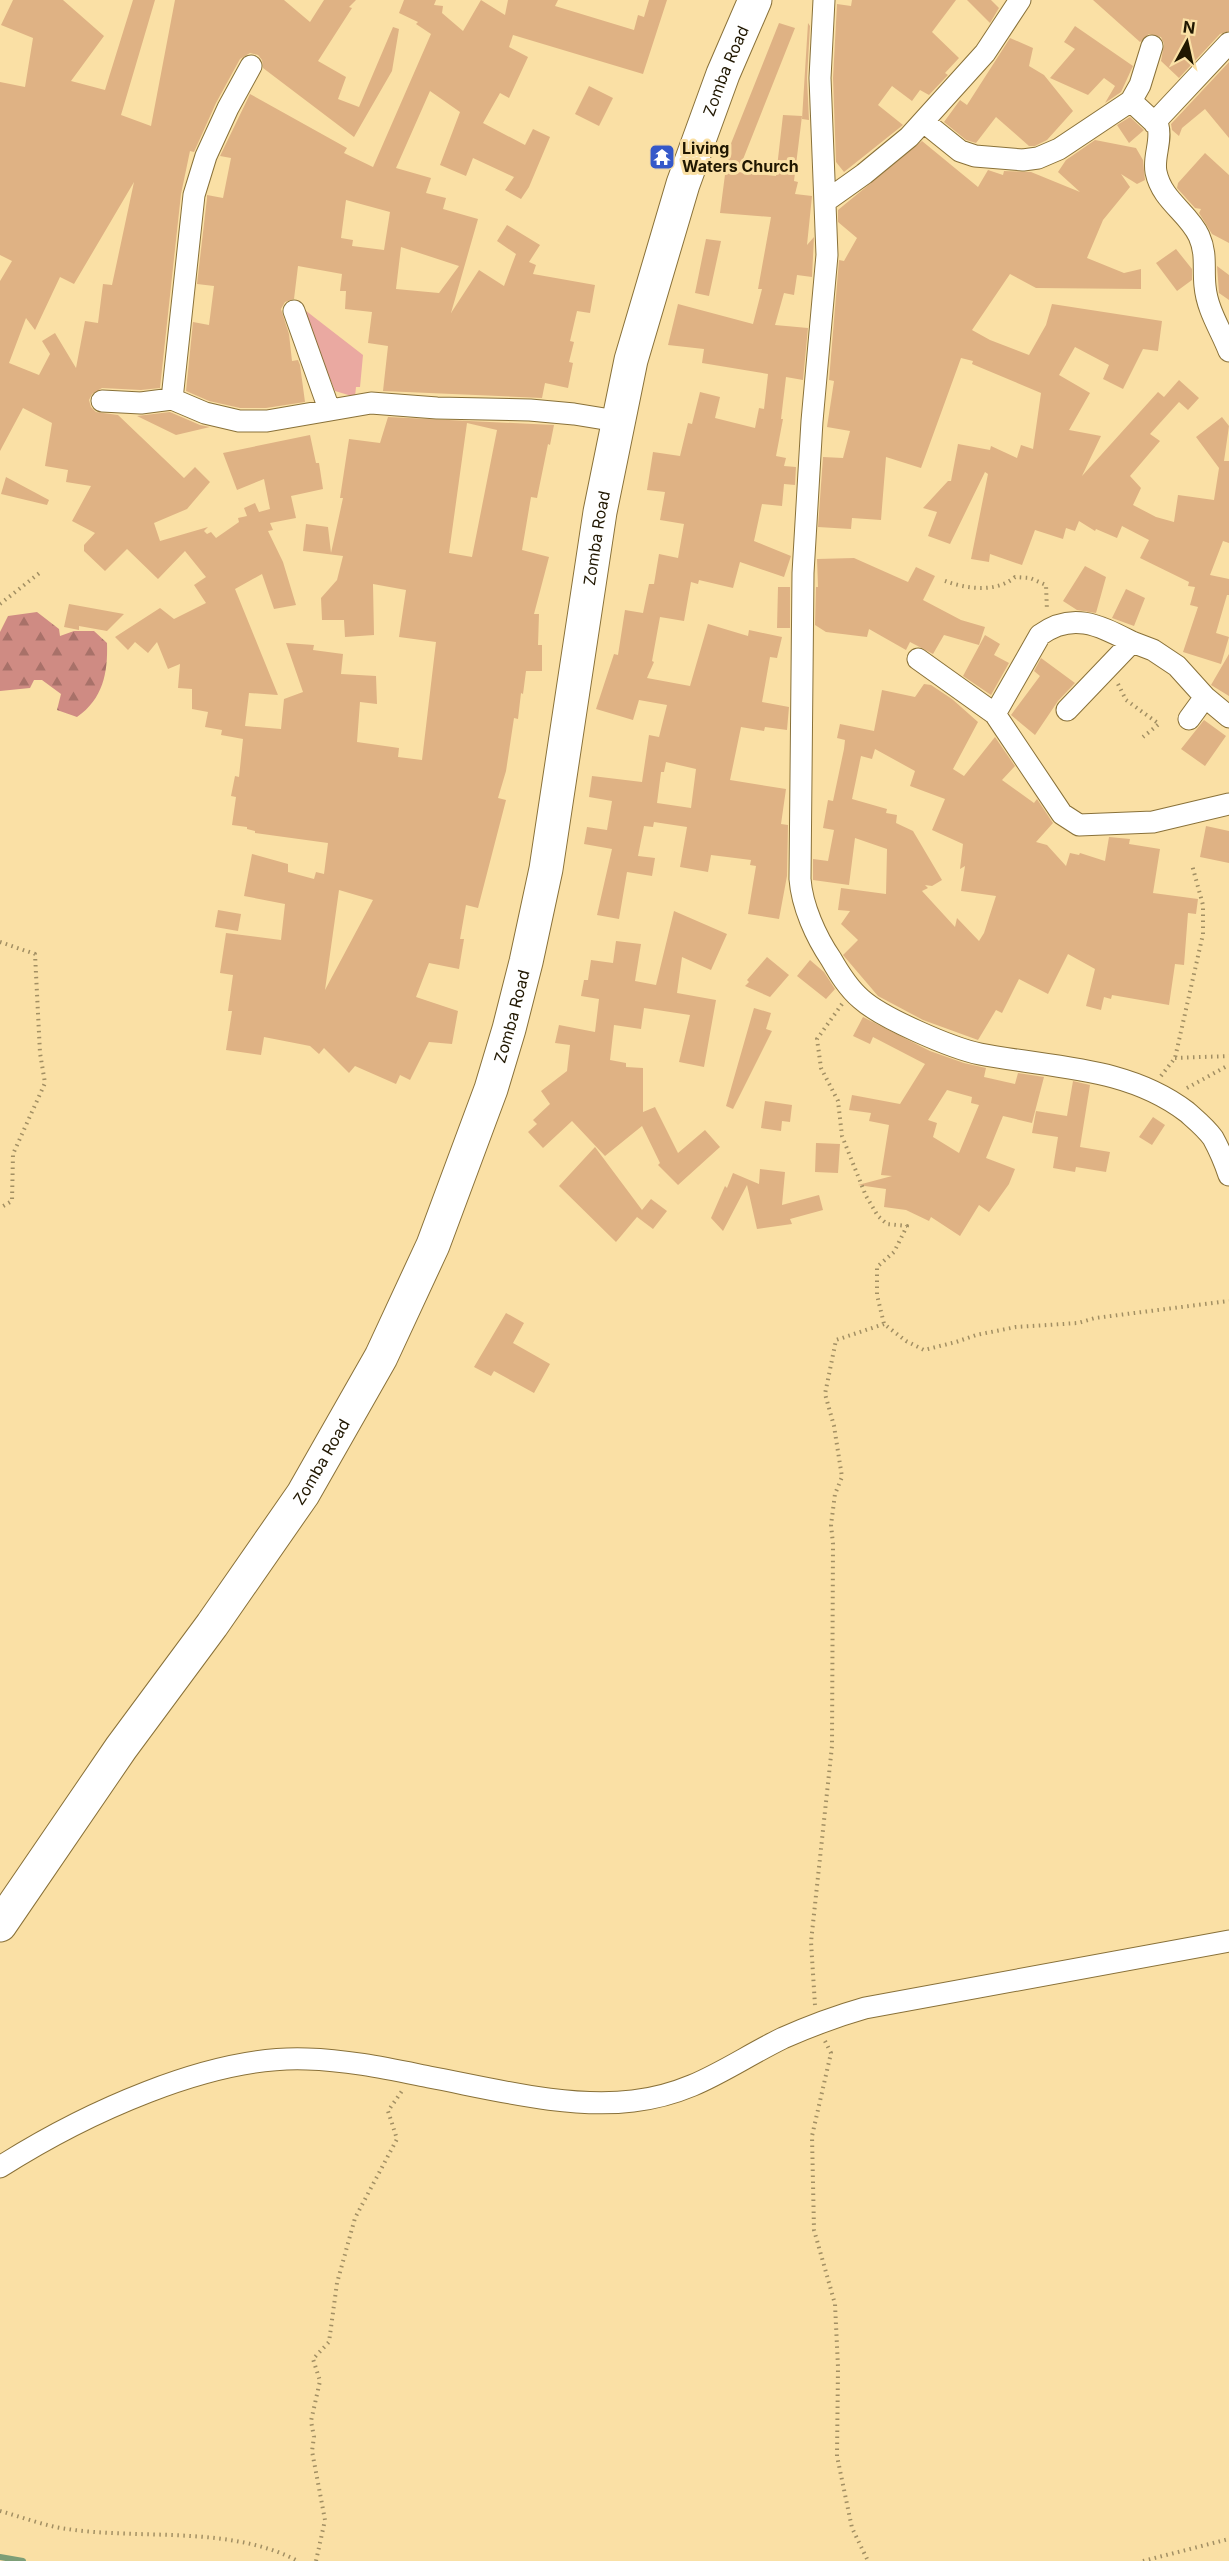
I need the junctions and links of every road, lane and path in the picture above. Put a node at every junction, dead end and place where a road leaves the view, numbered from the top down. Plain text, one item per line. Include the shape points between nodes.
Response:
1 (754, 0) edge
2 (824, 0) edge
3 (1020, 0) edge
4 (1229, 43) edge
5 (1152, 46) dead end
6 (251, 66) dead end
7 (1131, 100) junction
8 (924, 122) junction
9 (1154, 123) junction
10 (826, 201) junction
11 (294, 311) dead end
12 (1229, 351) edge
13 (172, 399) junction
14 (102, 401) dead end
15 (329, 409) junction
16 (617, 421) junction
17 (42, 571) dead end
18 (945, 581) dead end
19 (0, 604) edge
20 (1040, 635) junction
21 (1132, 642) junction
22 (918, 659) dead end
23 (1204, 697) junction
24 (1126, 700) dead end
25 (1067, 710) dead end
26 (995, 714) junction
27 (1229, 717) edge
28 (1189, 719) dead end
29 (1143, 737) dead end
30 (1229, 804) edge
31 (1192, 864) dead end
32 (0, 942) edge
33 (852, 990) junction
34 (1229, 1056) edge
35 (1175, 1058) junction
36 (1229, 1065) edge
37 (1139, 1085) junction
38 (1180, 1092) dead end
39 (1229, 1175) edge
40 (0, 1208) edge
41 (1229, 1301) edge
42 (884, 1324) junction
43 (0, 1925) edge
44 (1229, 1941) edge
45 (816, 2023) junction
46 (415, 2074) junction
47 (0, 2167) edge
48 (0, 2511) edge
49 (1229, 2539) edge
50 (298, 2561) edge
51 (316, 2561) edge
52 (868, 2561) edge
53 (1143, 2561) edge

1 - 16 highway, Zomba Road via 683,184
2 - 10 street via 820,78
3 - 8 street via 985,52
4 - 9 street
5 - 7 street
6 - 13 street via 206,156 194,195
7 - 8 street via 1059,149 1023,160 960,151
7 - 9 street
8 - 10 street via 887,156
9 - 12 street via 1159,131 1156,173 1174,207 1188,217 1199,237 1206,260 1205,287 1212,315
10 - 33 street via 826,278 803,573 800,879 810,917 826,952
11 - 15 street
13 - 14 street via 141,403
13 - 15 street via 205,413 239,421 267,421
15 - 16 street via 385,404 530,410
16 - 43 highway, Zomba Road via 546,869 526,962 491,1089 433,1245 381,1358 303,1494
17 - 19 path
18 - 20 path via 988,587 1006,584 1015,577 1046,585 1047,610
20 - 21 street via 1064,625 1088,622
20 - 26 street
21 - 23 street via 1177,666
21 - 25 street
22 - 26 street
23 - 27 street
23 - 28 street
24 - 29 path via 1159,724
26 - 30 street via 1062,814 1079,825 1153,822
31 - 35 path via 1203,905 1203,934
32 - 40 path via 35,954 45,1083 13,1154 12,1201
33 - 37 street via 870,1007 954,1047 1073,1067
33 - 42 path via 817,1039 821,1068 838,1101 843,1136 866,1196 887,1224 907,1226 894,1252 877,1267 877,1295
34 - 35 path
35 - 37 path via 1161,1077
36 - 38 path
37 - 39 street via 1165,1097 1203,1126 1213,1138
41 - 42 path via 1078,1323 1016,1327 924,1350
42 - 45 path via 836,1340 825,1394 842,1477 835,1494 831,1525 832,1746 811,1942
44 - 45 street via 865,2008
45 - 46 street via 712,2078 681,2091 631,2101 550,2098
45 - 52 path via 831,2053 812,2136 814,2230 835,2304 837,2456 852,2528
46 - 47 street via 305,2058 236,2064 207,2071 111,2109
46 - 51 path via 388,2111 397,2139 356,2218 337,2283 329,2342 314,2359 320,2380 311,2421 312,2451 325,2520
48 - 50 path via 65,2529 200,2536 277,2550
49 - 53 path

